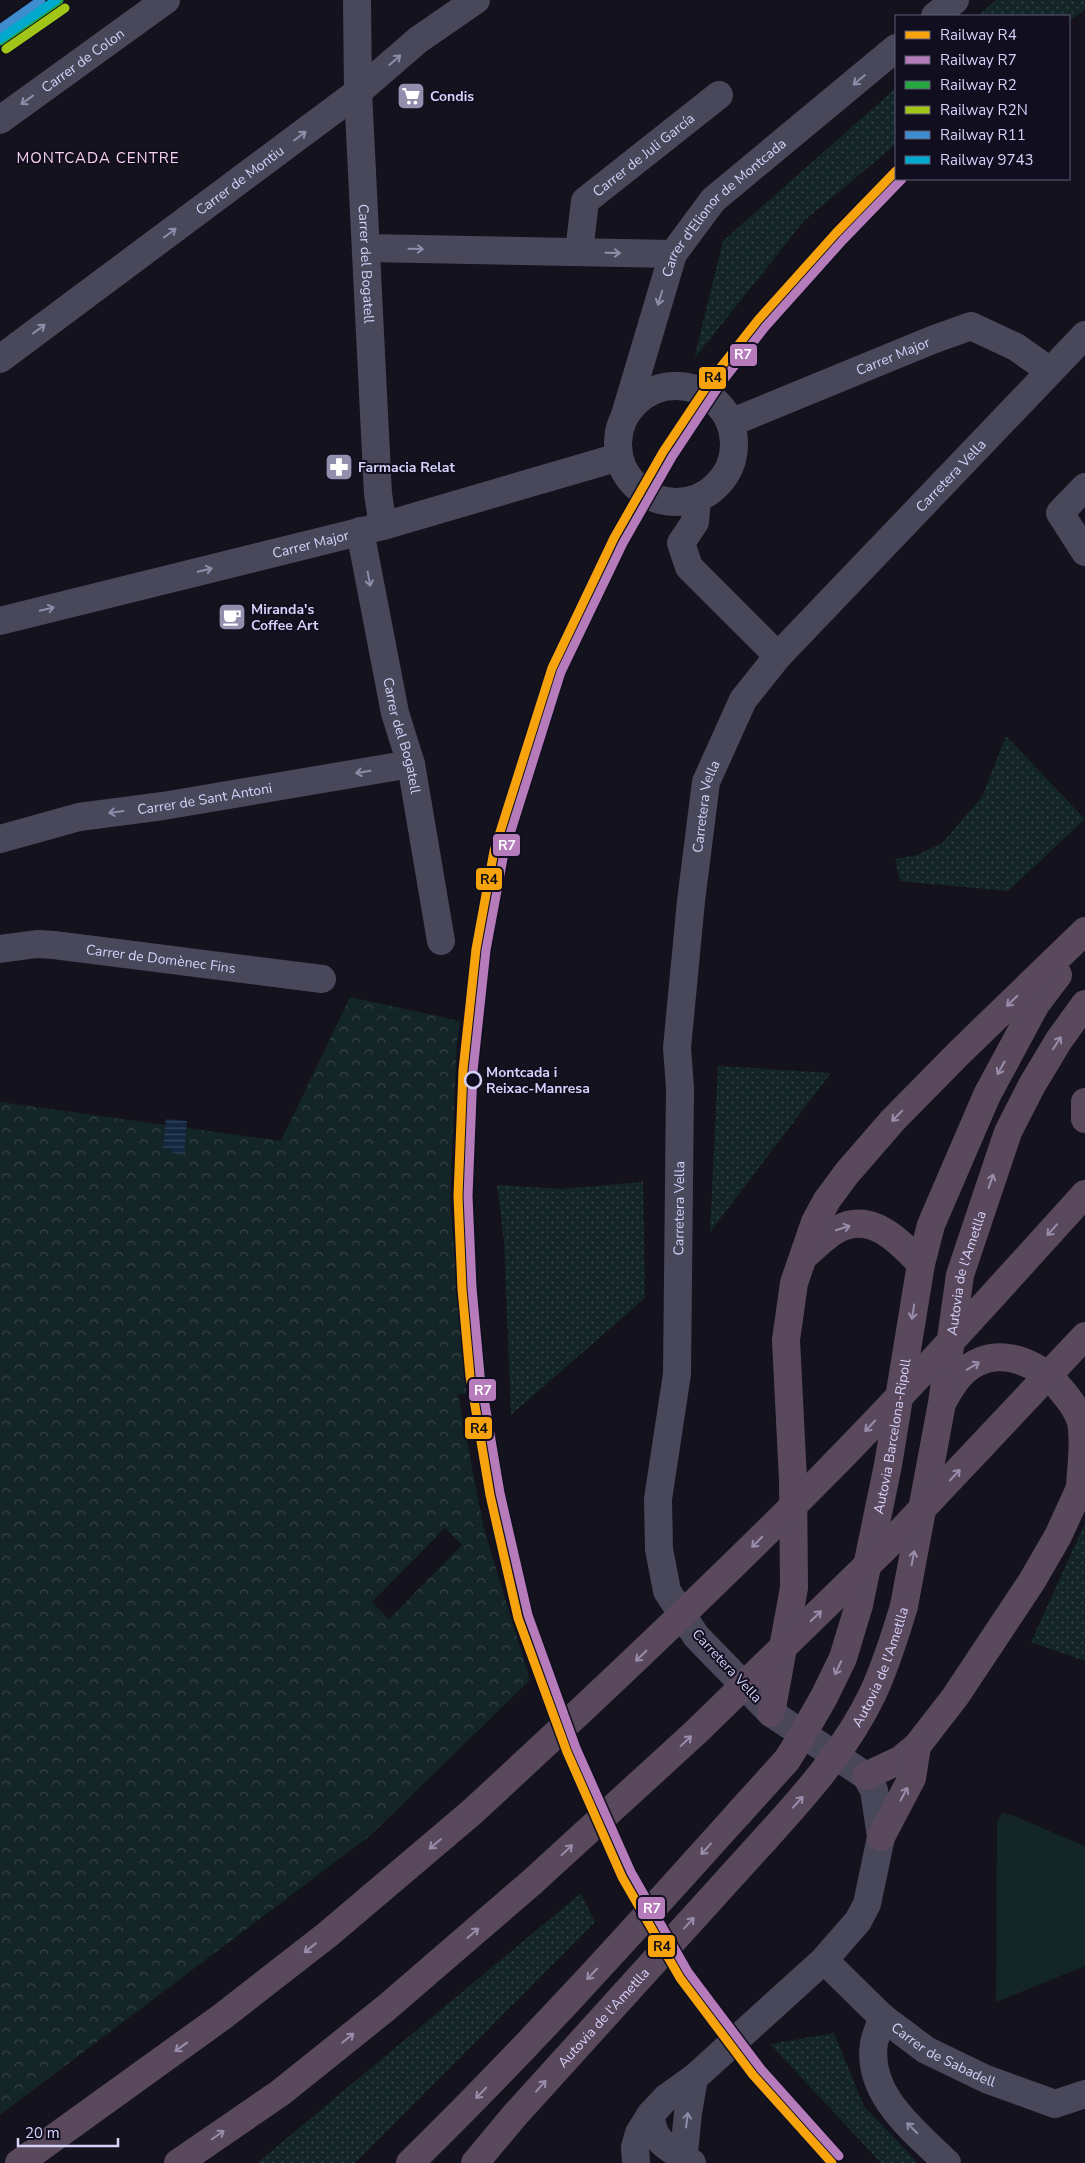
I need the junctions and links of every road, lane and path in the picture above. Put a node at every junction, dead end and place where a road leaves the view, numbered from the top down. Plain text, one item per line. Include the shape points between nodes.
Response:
1 (166, 0) edge
2 (357, 0) edge
3 (476, 0) edge
4 (955, 0) edge
5 (936, 15) edge
6 (895, 49) edge
7 (358, 92) junction
8 (719, 95) dead end
9 (0, 120) edge
10 (367, 248) junction
11 (578, 252) junction
12 (673, 254) junction
13 (1085, 335) edge
14 (0, 358) edge
15 (1050, 371) junction
16 (625, 415) junction
17 (730, 423) junction
18 (619, 457) junction
19 (1085, 487) edge
20 (697, 499) junction
21 (371, 528) junction
22 (1085, 552) edge
23 (0, 621) edge
24 (778, 656) junction
25 (411, 764) junction
26 (0, 839) edge
27 (1085, 931) edge
28 (1085, 940) edge
29 (441, 941) dead end
30 (0, 949) edge
31 (322, 979) dead end
32 (1085, 1004) edge
33 (1085, 1102) edge
34 (1085, 1119) edge
35 (1085, 1194) edge
36 (804, 1256) junction
37 (921, 1264) junction
38 (1085, 1336) edge
39 (942, 1403) junction
40 (1082, 1482) edge
41 (779, 1669) junction
42 (748, 1689) junction
43 (771, 1713) junction
44 (917, 1746) junction
45 (866, 1776) junction
46 (881, 1837) junction
47 (824, 1960) junction
48 (882, 2017) junction
49 (701, 2072) junction
50 (1085, 2094) edge
51 (651, 2114) junction
52 (686, 2161) edge
53 (19, 2163) edge
54 (178, 2163) edge
55 (410, 2163) edge
56 (475, 2163) edge
57 (636, 2163) edge
58 (947, 2163) edge

1 -> 9 street, Carrer de Colon
2 - 7 street, Carrer del Bogatell
7 -> 3 street, Carrer de Montiu via 418,40
4 - 5 street
6 -> 12 street, Carrer d'Elionor de Montcada via 713,200
7 - 10 street, Carrer del Bogatell
14 -> 7 street, Carrer de Montiu
8 - 11 street, Carrer de Juli García via 586,201
10 -> 11 street
10 - 21 street, Carrer del Bogatell via 378,494
11 -> 12 street
12 -> 16 street, Carrer d'Elionor de Montcada
13 - 15 street, Carretera Vella
15 - 17 street, Carrer Major via 1016,347 971,326
15 - 24 street, Carretera Vella
16 - 17 street via 636,400 652,390 671,385 707,394 721,406
16 - 18 street via 618,435
17 - 20 street via 735,441 733,459 713,490
18 - 20 street via 624,472 647,495 679,503
18 - 21 street, Carrer Major
19 - 22 street via 1060,513
20 - 24 street via 695,522 681,543 689,567
23 -> 21 street, Carrer Major
21 -> 25 street, Carrer del Bogatell via 395,713
24 - 42 street, Carretera Vella via 743,700 706,782 677,1048 680,1088 677,1374 658,1499 659,1549 667,1591 696,1636
25 -> 26 street, Carrer de Sant Antoni via 79,817
25 - 29 street, Carrer del Bogatell
27 -> 36 highway via 893,1120 847,1173 815,1222
28 -> 37 highway, Autovia Barcelona-Ripoll via 1036,1004 986,1095 931,1225
30 - 31 street, Carrer de Domènec Fins via 54,945
39 -> 32 highway, Autovia de l'Ametlla via 960,1275 1008,1132 1059,1040
33 - 34 highway
35 -> 53 highway, bridge via 818,1481 637,1660 472,1812 327,1935 231,2010
36 -> 37 highway via 836,1230 855,1224 880,1228
36 - 41 highway via 794,1283 786,1340 794,1588
37 -> 55 highway, Autovia Barcelona-Ripoll, bridge via 888,1464 859,1605 843,1658 824,1697 787,1760 481,2094
54 -> 38 highway, bridge via 280,2093 386,2008 531,1883 696,1732 888,1545
39 -> 40 highway via 958,1377 992,1357 1024,1361 1038,1368 1066,1396 1080,1420
56 -> 39 highway, Autovia de l'Ametlla, bridge via 514,2115 803,1797 847,1738 873,1694 892,1648 904,1606
40 - 44 highway via 1058,1536 1032,1581 955,1697
41 - 42 highway
41 - 43 highway
42 - 43 street, Carretera Vella
43 - 45 street, Carretera Vella
44 - 45 highway via 885,1769
46 -> 44 highway via 912,1778
45 - 46 street via 874,1790
46 - 47 street via 867,1904 846,1937
47 - 48 street, Carrer de Sabadell
47 - 49 street
48 - 50 street, Carrer de Sabadell via 926,2050 986,2079 1055,2104
58 -> 48 street via 885,2097 874,2058 874,2043
49 - 51 street via 666,2098
52 -> 49 street via 688,2113
51 - 52 street via 659,2140
51 - 57 street via 639,2133

